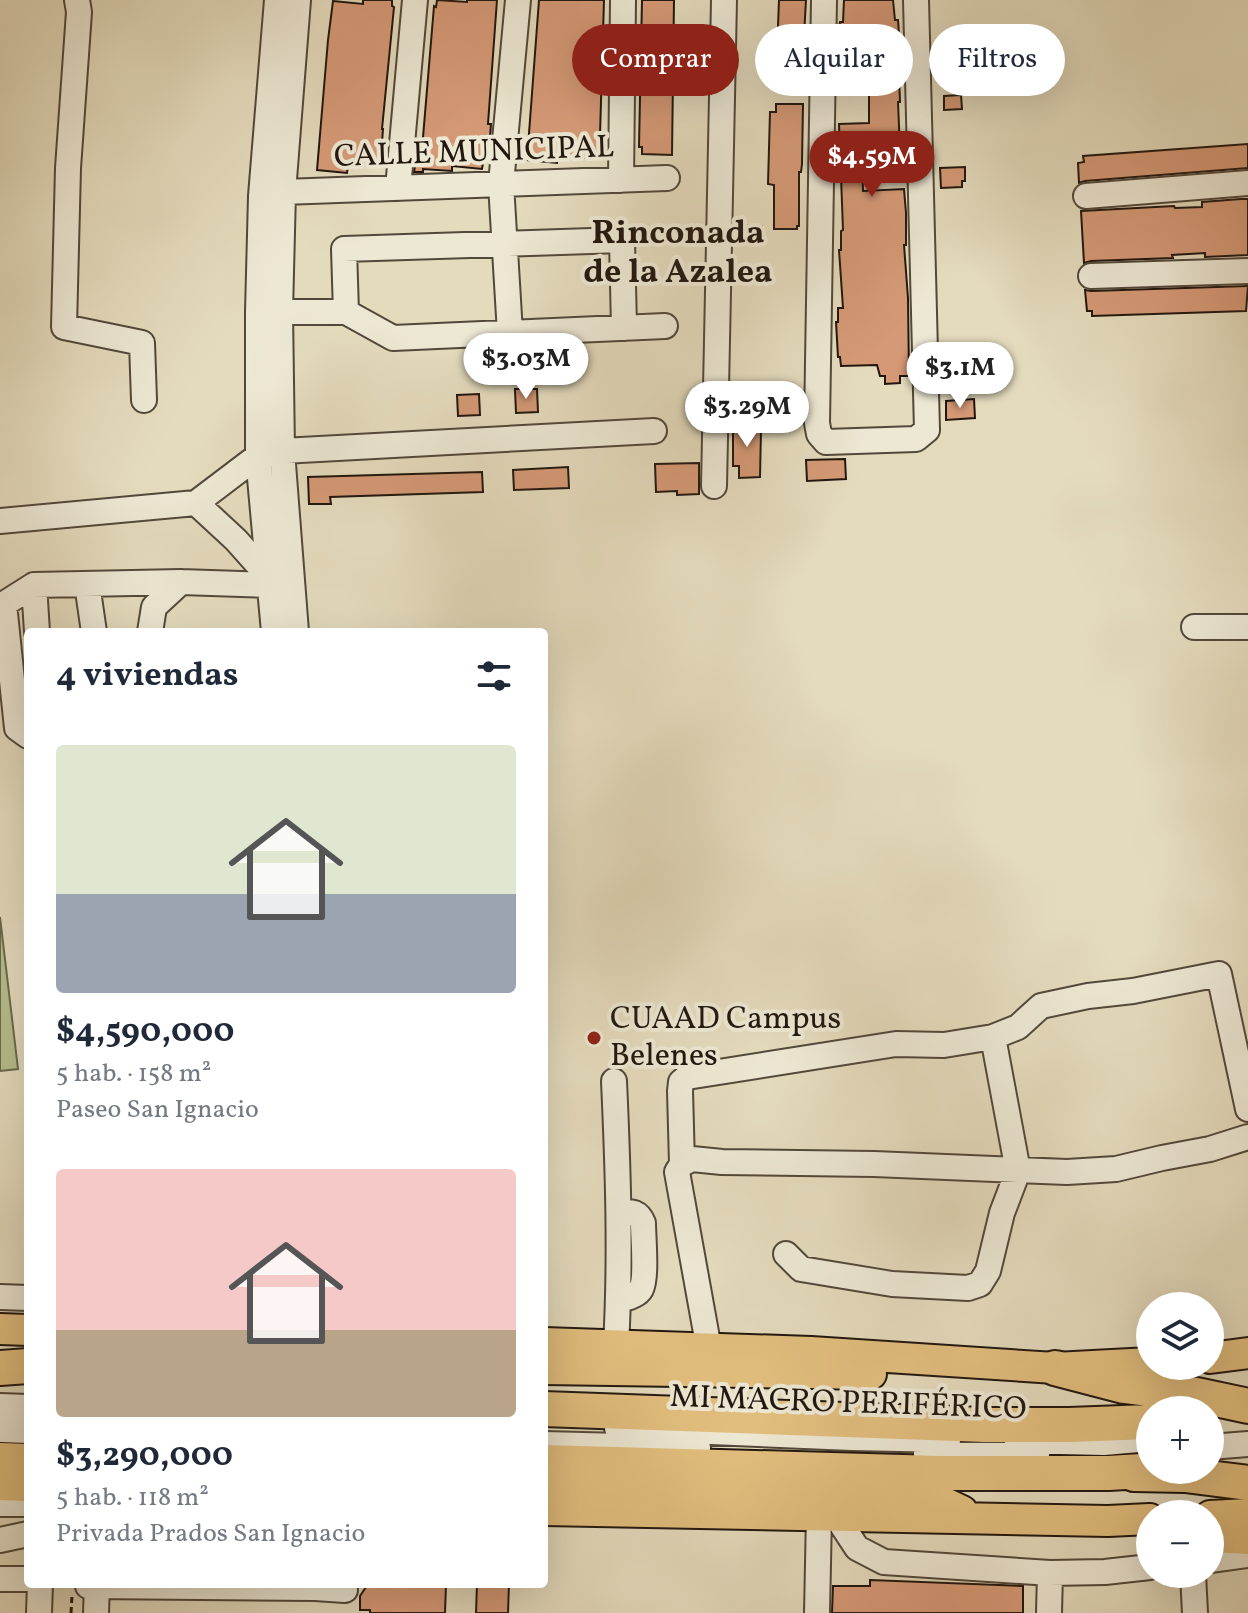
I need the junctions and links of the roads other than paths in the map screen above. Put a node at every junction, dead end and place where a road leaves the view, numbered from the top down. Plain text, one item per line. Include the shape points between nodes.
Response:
1 (77, 0) edge
2 (277, 0) edge
3 (298, 0) edge
4 (415, 0) edge
5 (518, 0) edge
6 (623, 0) edge
7 (724, 0) edge
8 (824, 0) edge
9 (916, 0) edge
10 (667, 178) dead end
11 (621, 180) junction
12 (1248, 183) edge
13 (501, 184) junction
14 (398, 188) junction
15 (283, 192) junction
16 (1086, 196) dead end
17 (505, 244) junction
18 (1248, 271) edge
19 (1091, 276) dead end
20 (280, 312) junction
21 (346, 312) junction
22 (665, 326) dead end
23 (624, 328) junction
24 (510, 333) junction
25 (144, 400) dead end
26 (654, 431) dead end
27 (270, 454) junction
28 (714, 486) dead end
29 (196, 503) junction
30 (0, 521) edge
31 (269, 581) junction
32 (181, 582) junction
33 (87, 584) junction
34 (34, 585) junction
35 (1194, 627) dead end
36 (1248, 627) edge
37 (37, 628) edge
38 (93, 628) edge
39 (151, 628) edge
40 (274, 628) edge
41 (295, 628) edge
42 (24, 733) edge
43 (993, 1037) junction
44 (614, 1081) dead end
45 (1248, 1109) edge
46 (1248, 1137) edge
47 (682, 1164) junction
48 (1018, 1171) junction
49 (786, 1254) dead end
50 (0, 1329) edge
51 (24, 1330) edge
52 (548, 1343) edge
53 (616, 1345) junction
54 (709, 1349) junction
55 (1248, 1353) edge
56 (1224, 1356) edge
57 (976, 1364) junction
58 (1136, 1364) edge
59 (24, 1366) edge
60 (0, 1368) edge
61 (1055, 1368) junction
62 (548, 1369) edge
63 (0, 1389) edge
64 (24, 1390) edge
65 (0, 1406) edge
66 (24, 1407) edge
67 (1248, 1408) edge
68 (548, 1409) edge
69 (1224, 1413) edge
70 (1136, 1423) edge
71 (548, 1425) edge
72 (0, 1430) edge
73 (24, 1431) edge
74 (1248, 1431) edge
75 (1224, 1433) edge
76 (1136, 1440) edge
77 (548, 1444) edge
78 (1248, 1444) edge
79 (1224, 1446) edge
80 (0, 1448) edge
81 (24, 1448) edge
82 (1136, 1453) edge
83 (0, 1460) edge
84 (24, 1461) edge
85 (548, 1462) edge
86 (1248, 1464) edge
87 (1224, 1465) edge
88 (1136, 1471) edge
89 (1109, 1473) junction
90 (1248, 1483) edge
91 (0, 1485) edge
92 (24, 1486) edge
93 (548, 1488) edge
94 (0, 1504) edge
95 (24, 1504) edge
96 (548, 1510) edge
97 (1248, 1514) edge
98 (827, 1515) junction
99 (1224, 1515) edge
100 (979, 1518) junction
101 (1136, 1520) edge
102 (1108, 1521) junction
103 (1136, 1532) edge
104 (24, 1535) edge
105 (1224, 1538) edge
106 (1248, 1539) edge
107 (0, 1540) edge
108 (1248, 1555) edge
109 (1224, 1558) edge
110 (1136, 1569) edge
111 (1050, 1573) junction
112 (0, 1579) edge
113 (24, 1579) edge
114 (40, 1588) edge
115 (91, 1588) edge
116 (92, 1588) edge
117 (321, 1588) edge
118 (1194, 1588) edge
119 (346, 1596) edge
120 (39, 1613) edge
121 (87, 1613) edge
122 (96, 1613) edge
123 (817, 1613) edge
124 (1049, 1613) edge
125 (1195, 1613) edge

1 - 25 street via 64,327 142,343
2 - 27 street via 261,196
3 - 15 street
4 - 14 street
5 - 13 street
6 - 11 street
7 - 28 street
8 - 9 street via 817,423 826,442 916,439 927,430
10 - 11 street, CALLE MUNICIPAL
11 - 13 street, CALLE MUNICIPAL
12 - 16 street
13 - 14 street, CALLE MUNICIPAL
13 - 17 street
14 - 15 street, CALLE MUNICIPAL
15 - 20 street
17 - 21 street via 344,249
17 - 23 street via 622,240
17 - 24 street
18 - 19 street
20 - 21 street
20 - 27 street
21 - 24 street via 393,338
22 - 23 street
23 - 24 street
26 - 27 street
27 - 29 street
27 - 31 street
27 - 41 street
29 - 30 street
29 - 31 street
31 - 32 street
31 - 40 street
32 - 33 street
32 - 39 street via 154,607
33 - 34 street
33 - 38 street
34 - 37 street
34 - 42 street via 4,604 17,728
35 - 36 street
43 - 45 street via 1018,1027 1041,1006 1219,974
43 - 47 street via 944,1045 896,1044 687,1077 680,1091
43 - 48 street
44 - 53 street via 619,1212 635,1212 643,1223 641,1290 618,1301
46 - 48 street via 1116,1169
47 - 48 street via 692,1159
47 - 54 street via 677,1172
48 - 49 street via 988,1271 973,1287 892,1284 817,1272 801,1269
50 - 51 main road
52 - 53 main road
53 - 54 main road
54 - 57 main road
55 - 56 main road
57 - 61 main road
57 - 62 main road via 955,1372 912,1374
58 - 61 main road
59 - 60 highway
61 - 67 highway
63 - 64 highway
65 - 66 street
67 - 69 highway
68 - 70 highway via 985,1425
71 - 76 street, MI MACRO PERIFÉRICO via 868,1439
72 - 73 street
74 - 75 street
77 - 82 street, MI MACRO PERIFÉRICO via 1004,1456
78 - 79 street
80 - 81 highway
83 - 84 highway
85 - 89 highway
86 - 87 highway
88 - 89 highway
89 - 90 highway
91 - 92 main road
93 - 100 main road via 668,1485 924,1496
94 - 95 street
96 - 98 main road
97 - 99 main road
98 - 100 main road
98 - 111 street via 857,1548 884,1562
98 - 123 street
100 - 102 main road
101 - 102 main road
102 - 103 main road
104 - 107 street
105 - 106 main road
108 - 109 street
110 - 111 street
111 - 124 street
112 - 113 street
114 - 120 street
115 - 121 street
116 - 122 street
117 - 119 street
118 - 125 street

